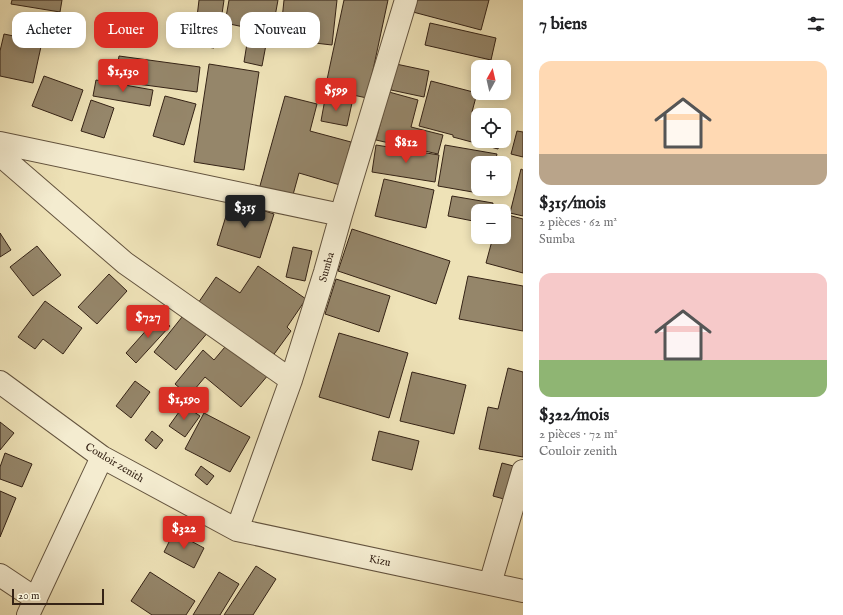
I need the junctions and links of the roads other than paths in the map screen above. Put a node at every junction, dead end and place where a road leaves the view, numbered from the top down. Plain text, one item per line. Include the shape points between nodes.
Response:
1 (406, 0) edge
2 (0, 143) edge
3 (0, 155) edge
4 (341, 215) junction
5 (291, 380) junction
6 (0, 382) edge
7 (102, 457) junction
8 (523, 471) edge
9 (237, 530) junction
10 (0, 575) edge
11 (490, 584) junction
12 (523, 591) edge
13 (32, 607) edge

1 - 4 street, Sumba
2 - 4 street
3 - 5 street via 125,263
4 - 5 street, Sumba
5 - 9 street, Sumba
6 - 7 street, Couloir zenith
7 - 9 street, Couloir zenith
7 - 13 street
8 - 11 street
9 - 11 street, Kizu
10 - 13 street
11 - 12 street, Kizu

